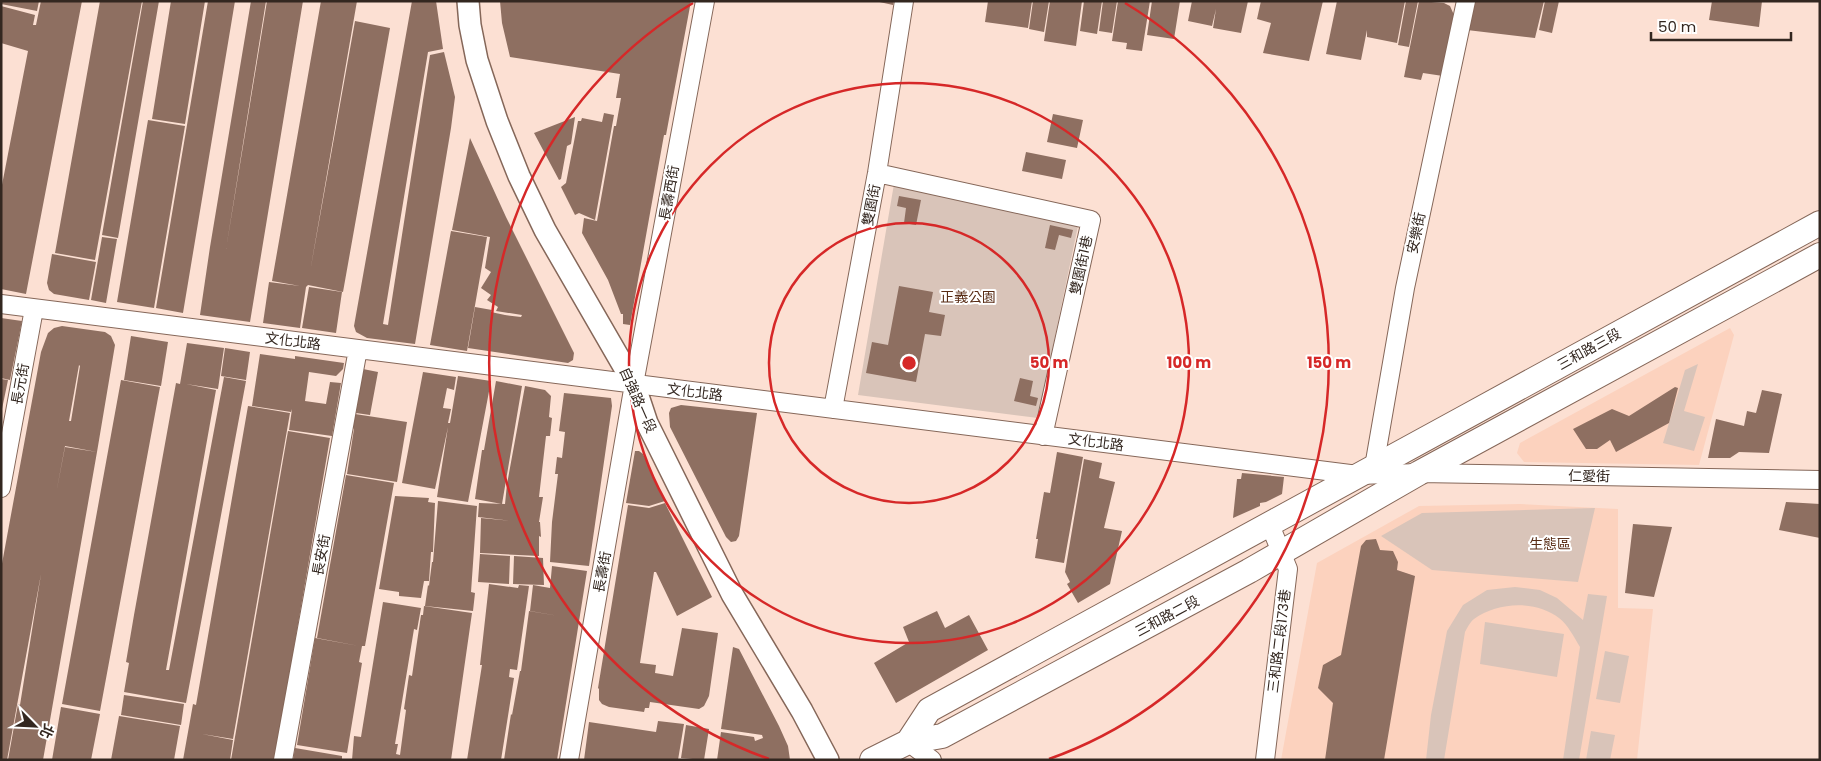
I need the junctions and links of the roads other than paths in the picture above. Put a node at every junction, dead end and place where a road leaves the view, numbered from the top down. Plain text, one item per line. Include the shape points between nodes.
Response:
1 (468, 1) edge
2 (705, 1) edge
3 (904, 1) edge
4 (1466, 1) edge
5 (877, 173) junction
6 (1820, 223) edge
7 (1820, 255) edge
8 (1, 304) edge
9 (34, 308) junction
10 (358, 349) junction
11 (634, 384) junction
12 (833, 409) junction
13 (1044, 436) junction
14 (1366, 471) junction
15 (1419, 473) junction
16 (1820, 480) edge
17 (1, 488) edge
18 (1270, 525) junction
19 (1282, 552) junction
20 (908, 742) junction
21 (283, 760) edge
22 (569, 760) edge
23 (828, 760) edge
24 (872, 760) edge
25 (932, 760) edge
26 (1265, 760) edge

1 - 11 street, 自強路一段 via 477,60 519,176 545,230
2 - 11 street, 長壽西街
3 - 5 street, 雙園街
4 - 14 street, 安樂街
5 - 12 street, 雙園街
5 - 13 street, 雙園街1巷 via 1091,220
6 - 14 main road, 三和路三段
7 - 15 main road, 三和路三段
8 - 9 street, 文化北路
9 - 10 street, 文化北路
9 - 17 street, 長元街
10 - 11 street, 文化北路
10 - 21 street, 長安街
11 - 12 street, 文化北路
11 - 22 street, 長壽街
11 - 23 street, 自強路一段 via 647,423 732,594
12 - 13 street, 文化北路
13 - 14 street, 文化北路
14 - 15 street, 仁愛街
14 - 18 main road
15 - 16 street, 仁愛街
15 - 19 main road, 三和路二段
18 - 19 street, 三和路二段173巷
18 - 20 main road via 929,710
19 - 20 main road, 三和路二段 via 942,736
19 - 26 street, 三和路二段173巷 via 1288,569
20 - 24 main road, 三和路二段
20 - 25 street

